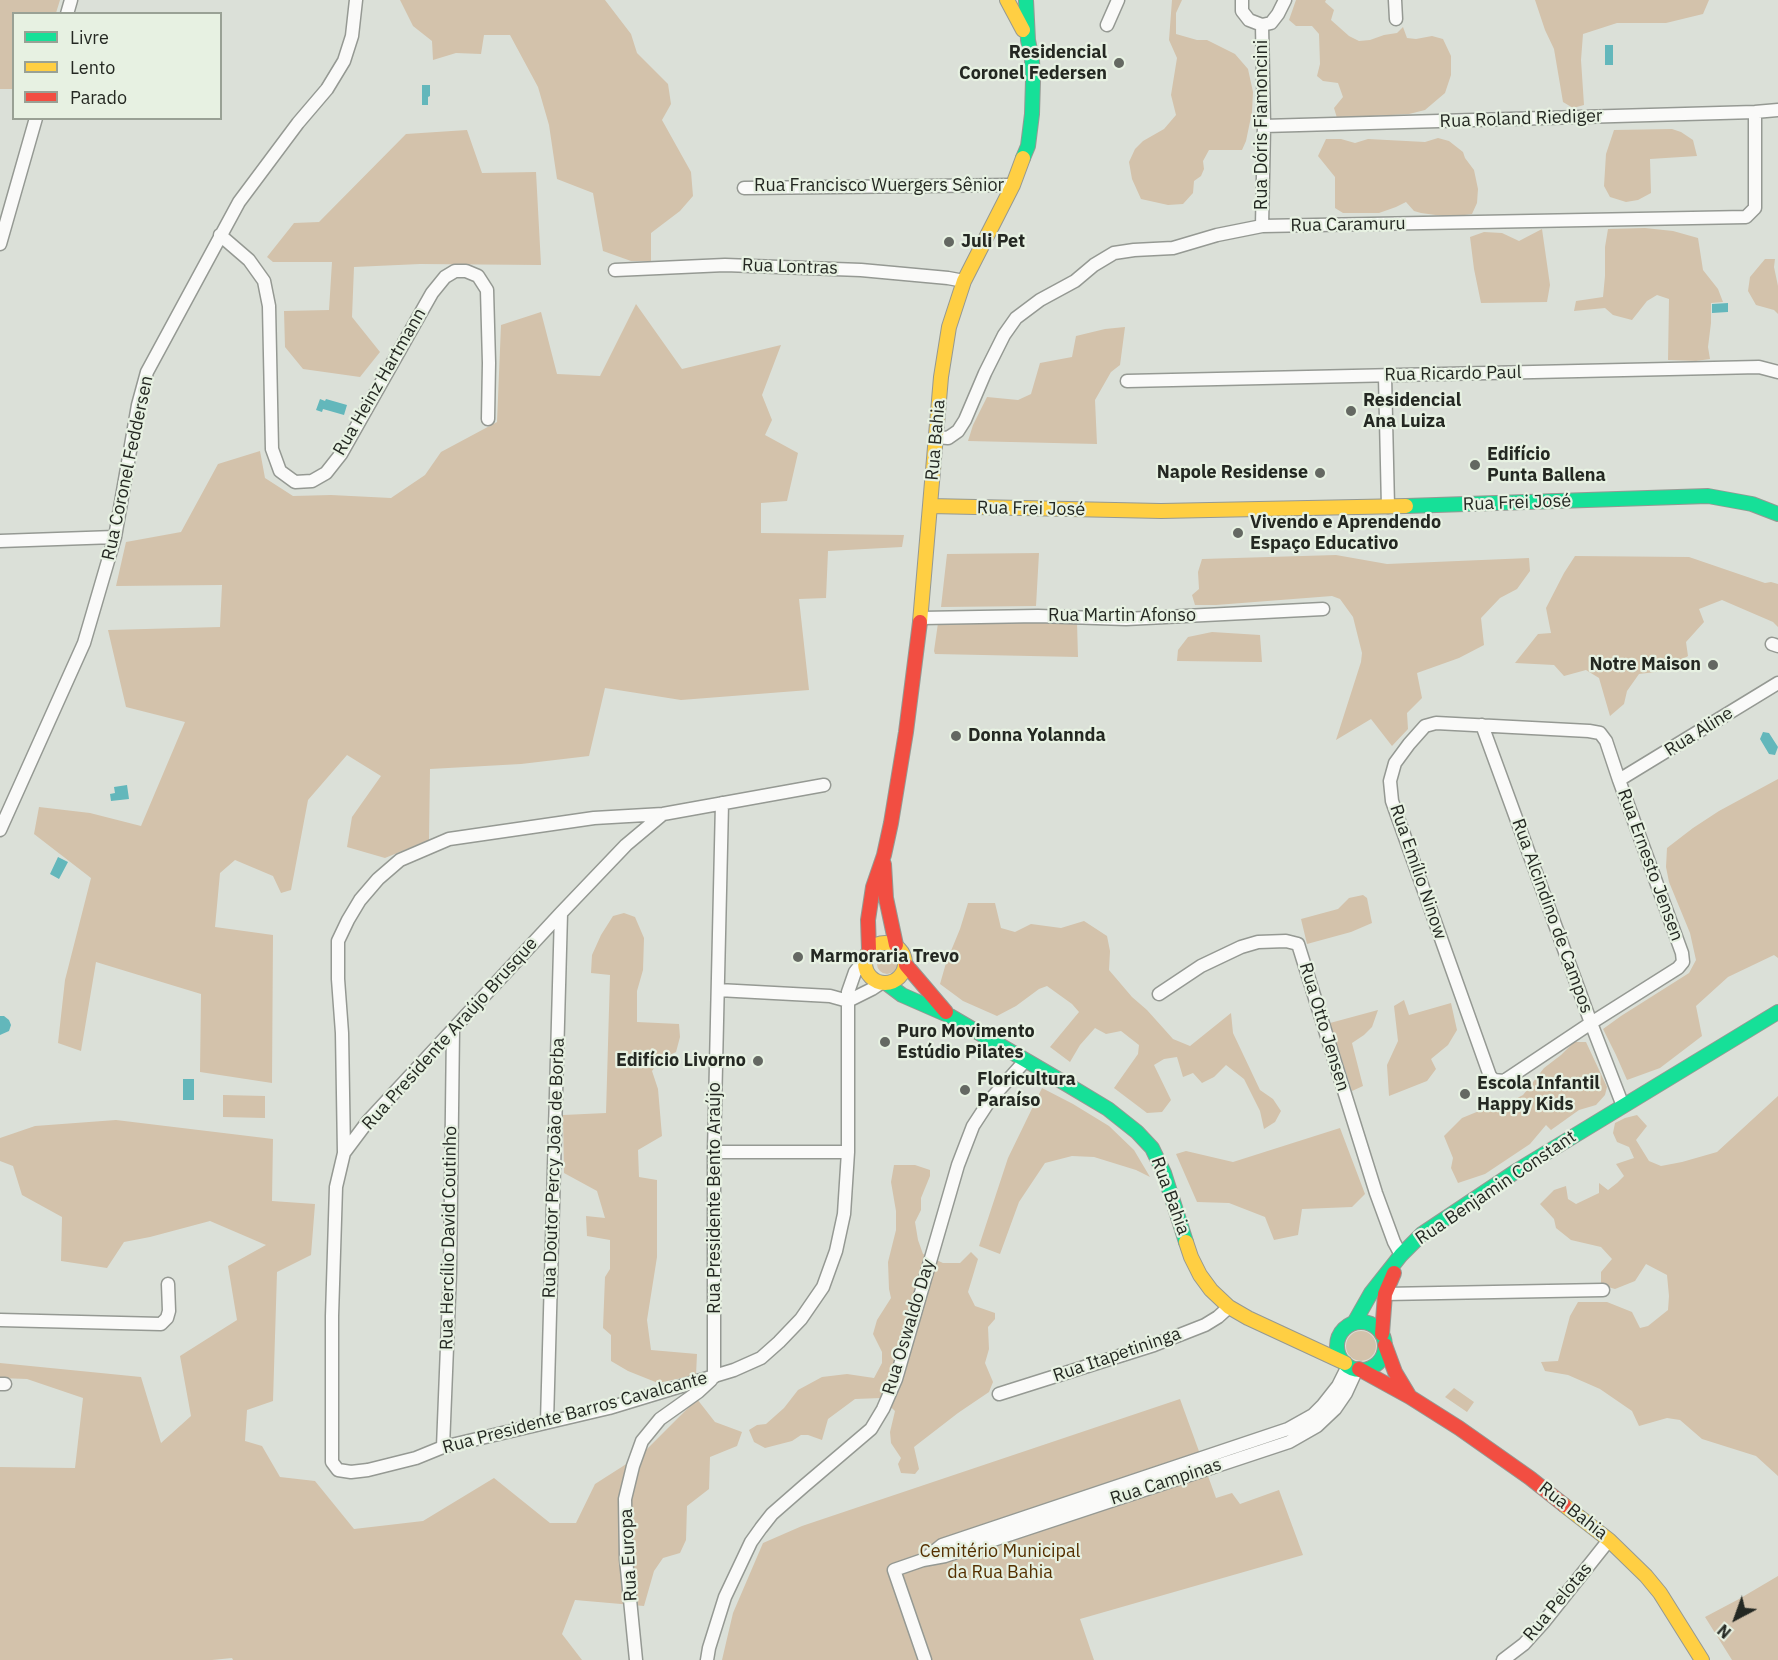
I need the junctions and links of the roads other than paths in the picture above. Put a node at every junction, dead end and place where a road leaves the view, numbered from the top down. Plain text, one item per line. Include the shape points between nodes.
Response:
1 (356, 0) edge
2 (1007, 0) edge
3 (1026, 0) edge
4 (1118, 0) edge
5 (1242, 0) edge
6 (1285, 0) edge
7 (1395, 0) edge
8 (1396, 19) dead end
9 (1107, 25) dead end
10 (1262, 25) junction
11 (1028, 40) junction
12 (1778, 110) edge
13 (1755, 112) junction
14 (35, 120) edge
15 (1263, 126) junction
16 (1013, 185) junction
17 (744, 188) dead end
18 (1262, 226) junction
19 (220, 235) junction
20 (0, 244) edge
21 (615, 270) dead end
22 (964, 281) junction
23 (1778, 372) edge
24 (1385, 376) junction
25 (1127, 381) dead end
26 (488, 419) dead end
27 (936, 437) junction
28 (930, 506) junction
29 (1388, 507) junction
30 (1778, 513) edge
31 (115, 537) junction
32 (0, 542) edge
33 (1323, 609) dead end
34 (921, 618) junction
35 (1778, 683) edge
36 (1482, 725) junction
37 (1600, 733) joint
38 (1619, 780) junction
39 (824, 785) dead end
40 (722, 803) junction
41 (663, 814) junction
42 (0, 830) edge
43 (884, 855) junction
44 (561, 913) junction
45 (896, 945) junction
46 (867, 955) junction
47 (906, 965) junction
48 (884, 983) junction
49 (718, 990) junction
50 (1159, 994) dead end
51 (848, 1000) junction
52 (1778, 1012) edge
53 (950, 1016) junction
54 (1591, 1023) junction
55 (453, 1029) junction
56 (1025, 1061) junction
57 (1623, 1106) junction
58 (714, 1152) junction
59 (848, 1152) junction
60 (344, 1153) junction
61 (1401, 1255) junction
62 (168, 1284) dead end
63 (1603, 1290) dead end
64 (1385, 1294) junction
65 (1229, 1307) junction
66 (0, 1320) edge
67 (1348, 1327) junction
68 (1281, 1334) junction
69 (1383, 1340) junction
70 (1352, 1367) junction
71 (714, 1377) junction
72 (999, 1394) dead end
73 (1410, 1397) junction
74 (547, 1422) junction
75 (443, 1447) junction
76 (332, 1462) joint
77 (1609, 1540) junction
78 (636, 1660) edge
79 (707, 1660) edge
80 (925, 1660) edge
81 (1503, 1660) edge
82 (1702, 1660) edge

1 - 19 street, Rua Coronel Feddersen via 352,36 344,61 327,89 239,202
2 - 11 main road, Rua Bahia
3 - 11 main road, Rua Bahia
4 - 9 street
5 - 10 street via 1242,11 1249,20
6 - 10 street via 1271,23
7 - 8 street
10 - 15 street, Rua Dóris Fiamoncini
11 - 16 main road, Rua Bahia via 1032,114 1028,146
12 - 13 street, Rua Roland Riediger
13 - 15 street, Rua Roland Riediger
13 - 18 street, Rua Caramuru via 1755,208 1746,217
14 - 20 street
15 - 18 street, Rua Dóris Fiamoncini
16 - 17 street, Rua Francisco Wuergers Sênior
16 - 22 main road, Rua Bahia
18 - 27 street, Rua Caramuru via 1173,248 1114,254 1027,308 1004,335 958,431 948,438
19 - 26 street, Rua Heinz Hartmann via 249,260 264,281 269,306 272,448 280,471 295,482 312,481 326,473 341,454 432,293 455,271 478,276 487,290
19 - 31 street, Rua Coronel Feddersen via 147,372
21 - 22 street, Rua Lontras via 736,265 861,270
22 - 27 main road, Rua Bahia via 949,327
23 - 24 street, Rua Ricardo Paul via 1759,367
24 - 25 street, Rua Ricardo Paul
24 - 29 street
27 - 28 main road, Rua Bahia
28 - 29 main road, Rua Frei José via 1161,511
28 - 34 main road, Rua Bahia
29 - 30 main road, Rua Frei José via 1708,496
31 - 32 street
31 - 42 street, Rua Coronel Feddersen via 84,643
33 - 34 street, Rua Martin Afonso via 1126,619
34 - 43 main road, Rua Bahia
35 - 38 street, Rua Aline
36 - 37 street, Rua Emílio Ninow
36 - 54 street, Rua Alcindino de Campos
36 - 54 street, Rua Emílio Ninow via 1425,726 1395,763 1390,781 1392,801 1490,1076 1504,1081
37 - 38 street, Rua Ernesto Jensen
38 - 54 street, Rua Ernesto Jensen via 1683,962
39 - 40 street, Rua Presidente Araújo Brusque
40 - 41 street, Rua Presidente Araújo Brusque
40 - 49 street, Rua Presidente Bento Araújo
41 - 44 street, Rua Presidente Araújo Brusque via 626,845
41 - 60 street via 594,818 449,839 400,860 378,879 360,900 338,941
43 - 45 main road, Rua Bahia via 886,898
43 - 46 main road, Rua Bahia via 869,910
44 - 55 street, Rua Presidente Araújo Brusque
44 - 74 street, Rua Doutor Percy João de Borba
45 - 46 main road via 881,943
45 - 47 main road via 904,954
46 - 48 main road via 865,965 869,974
46 - 51 street, Rua Presidente Barros Cavalcante via 850,984
47 - 48 main road via 897,979
47 - 53 main road, Rua Bahia
48 - 51 street
48 - 53 main road, Rua Bahia
49 - 51 street
49 - 58 street, Rua Presidente Bento Araújo
50 - 61 street, Rua Otto Jensen via 1241,946 1286,941 1298,944 1376,1193
51 - 59 street, Rua Presidente Barros Cavalcante
52 - 57 main road, Rua Benjamin Constant
53 - 56 main road, Rua Bahia
54 - 57 street, Rua Alcindino de Campos
55 - 60 street, Rua Presidente Araújo Brusque via 368,1121
55 - 75 street, Rua Hercílio David Coutinho
56 - 65 main road, Rua Bahia via 1108,1109 1152,1148 1191,1257 1211,1290
56 - 79 street, Rua Oswaldo Day via 973,1126 896,1379 883,1409 871,1430 772,1514 761,1528 725,1597
57 - 61 main road, Rua Benjamin Constant via 1448,1216
58 - 59 street
58 - 71 street, Rua Presidente Bento Araújo
59 - 71 street, Rua Presidente Barros Cavalcante via 844,1214 823,1287 801,1319 760,1358
60 - 76 street, Rua Presidente Araújo Brusque via 336,1187
61 - 64 main road, Rua Benjamin Constant
61 - 67 main road, Rua Benjamin Constant
62 - 66 street via 170,1311 161,1324
63 - 64 street
64 - 69 main road, Rua Benjamin Constant
65 - 68 main road, Rua Bahia
65 - 72 street, Rua Itapetininga via 1205,1325 1154,1345
67 - 68 main road, Rua Bahia via 1315,1340
67 - 69 main road via 1366,1322
67 - 70 main road via 1337,1343 1340,1357
68 - 70 main road, Rua Bahia
69 - 70 main road via 1384,1352 1377,1363 1366,1369
69 - 73 main road, Rua Bahia
70 - 73 main road, Rua Bahia
70 - 80 street, Rua Campinas via 1313,1415 1288,1429 894,1570
71 - 74 street, Rua Presidente Barros Cavalcante
71 - 78 street, Rua Europa via 660,1419 642,1441 633,1466 625,1499 626,1559
73 - 77 main road, Rua Bahia via 1530,1478
74 - 75 street, Rua Presidente Barros Cavalcante
75 - 76 street, Rua Presidente Barros Cavalcante via 368,1470 338,1470
77 - 81 street, Rua Pelotas via 1537,1630
77 - 82 main road, Rua Bahia via 1660,1593

